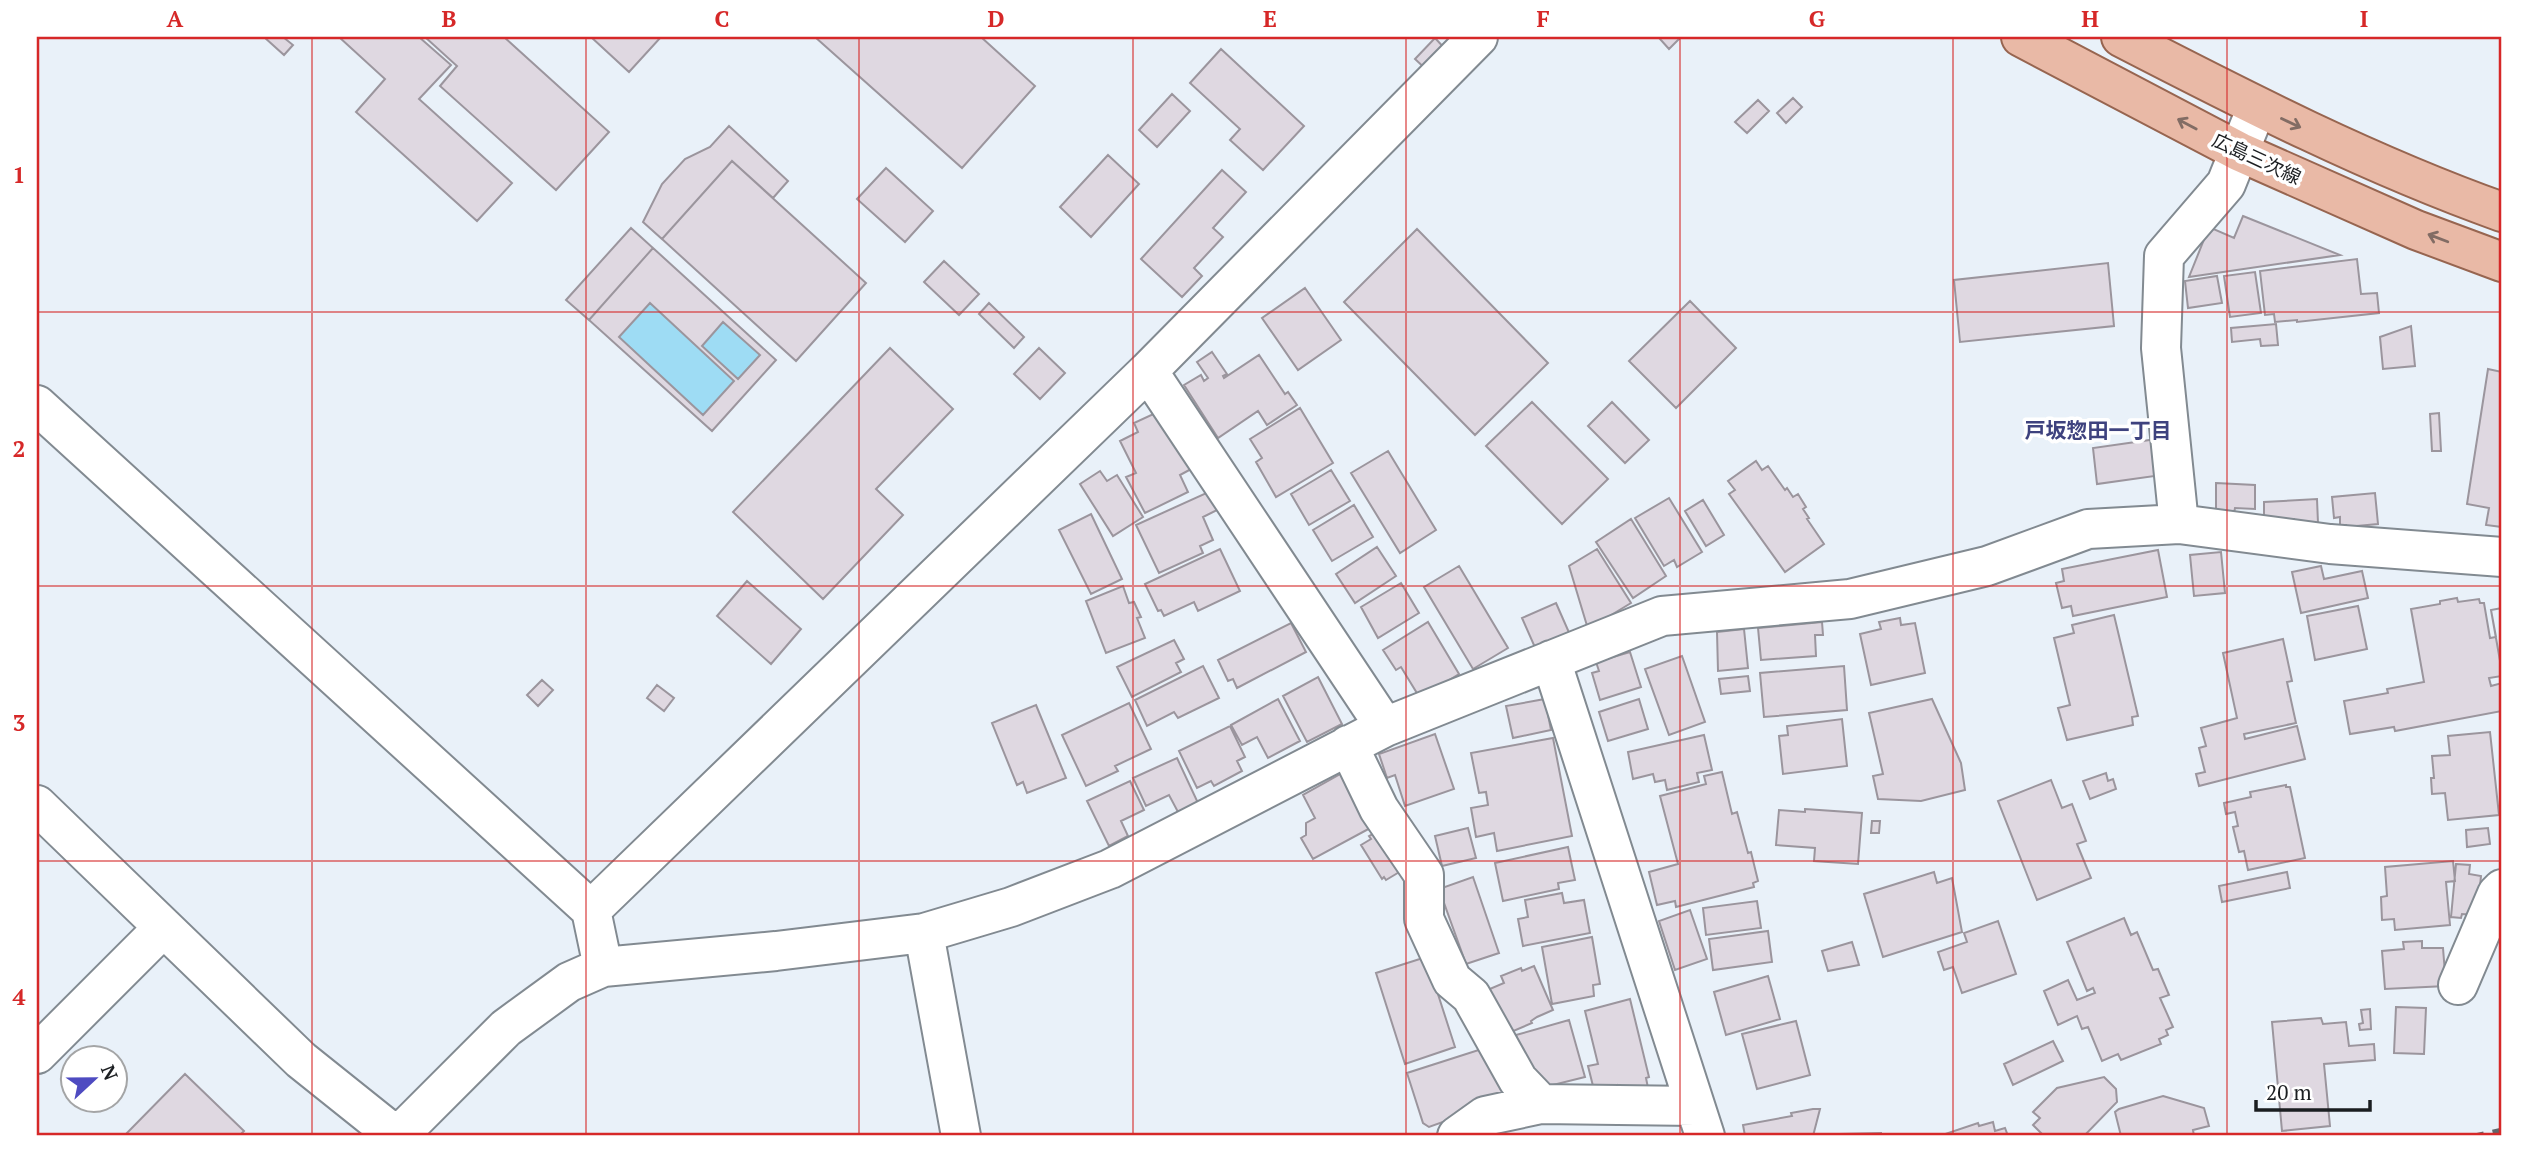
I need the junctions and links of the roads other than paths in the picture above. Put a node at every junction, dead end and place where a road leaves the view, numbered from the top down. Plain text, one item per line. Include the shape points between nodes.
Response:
1 (1478, 37) edge
2 (2021, 37) edge
3 (2121, 37) edge
4 (2257, 107) junction
5 (2240, 152) junction
6 (2502, 212) edge
7 (2502, 262) edge
8 (1148, 371) junction
9 (37, 405) edge
10 (2179, 524) junction
11 (2502, 557) edge
12 (1551, 660) junction
13 (1385, 727) junction
14 (1348, 745) junction
15 (37, 805) edge
16 (2502, 889) edge
17 (591, 910) junction
18 (163, 928) junction
19 (924, 933) junction
20 (603, 967) junction
21 (2458, 985) dead end
22 (37, 1054) edge
23 (1542, 1104) junction
24 (1700, 1121) edge
25 (397, 1136) edge
26 (961, 1136) edge
27 (1457, 1136) edge

1 - 8 street
5 -> 2 main road, 広島三次線
3 - 4 main road
4 - 5 street
4 -> 6 main road via 2431,187
7 -> 5 main road, 広島三次線 via 2416,230
5 - 10 street via 2226,184 2164,256 2161,348
8 - 13 street
8 - 17 street
9 - 17 street
10 - 11 street via 2330,544
10 - 12 street via 2088,529 1987,566 1850,599 1662,616
12 - 13 street
12 - 24 street
13 - 14 street
14 - 19 street via 1110,869 1011,907
14 - 23 street via 1379,810 1424,875 1424,919 1452,979 1471,996 1518,1080
15 - 18 street
16 - 21 street
17 - 20 street
18 - 22 street
18 - 25 street via 301,1060
19 - 20 street
19 - 26 street
20 - 25 street via 569,982 506,1028
23 - 24 street
23 - 27 street via 1485,1116

